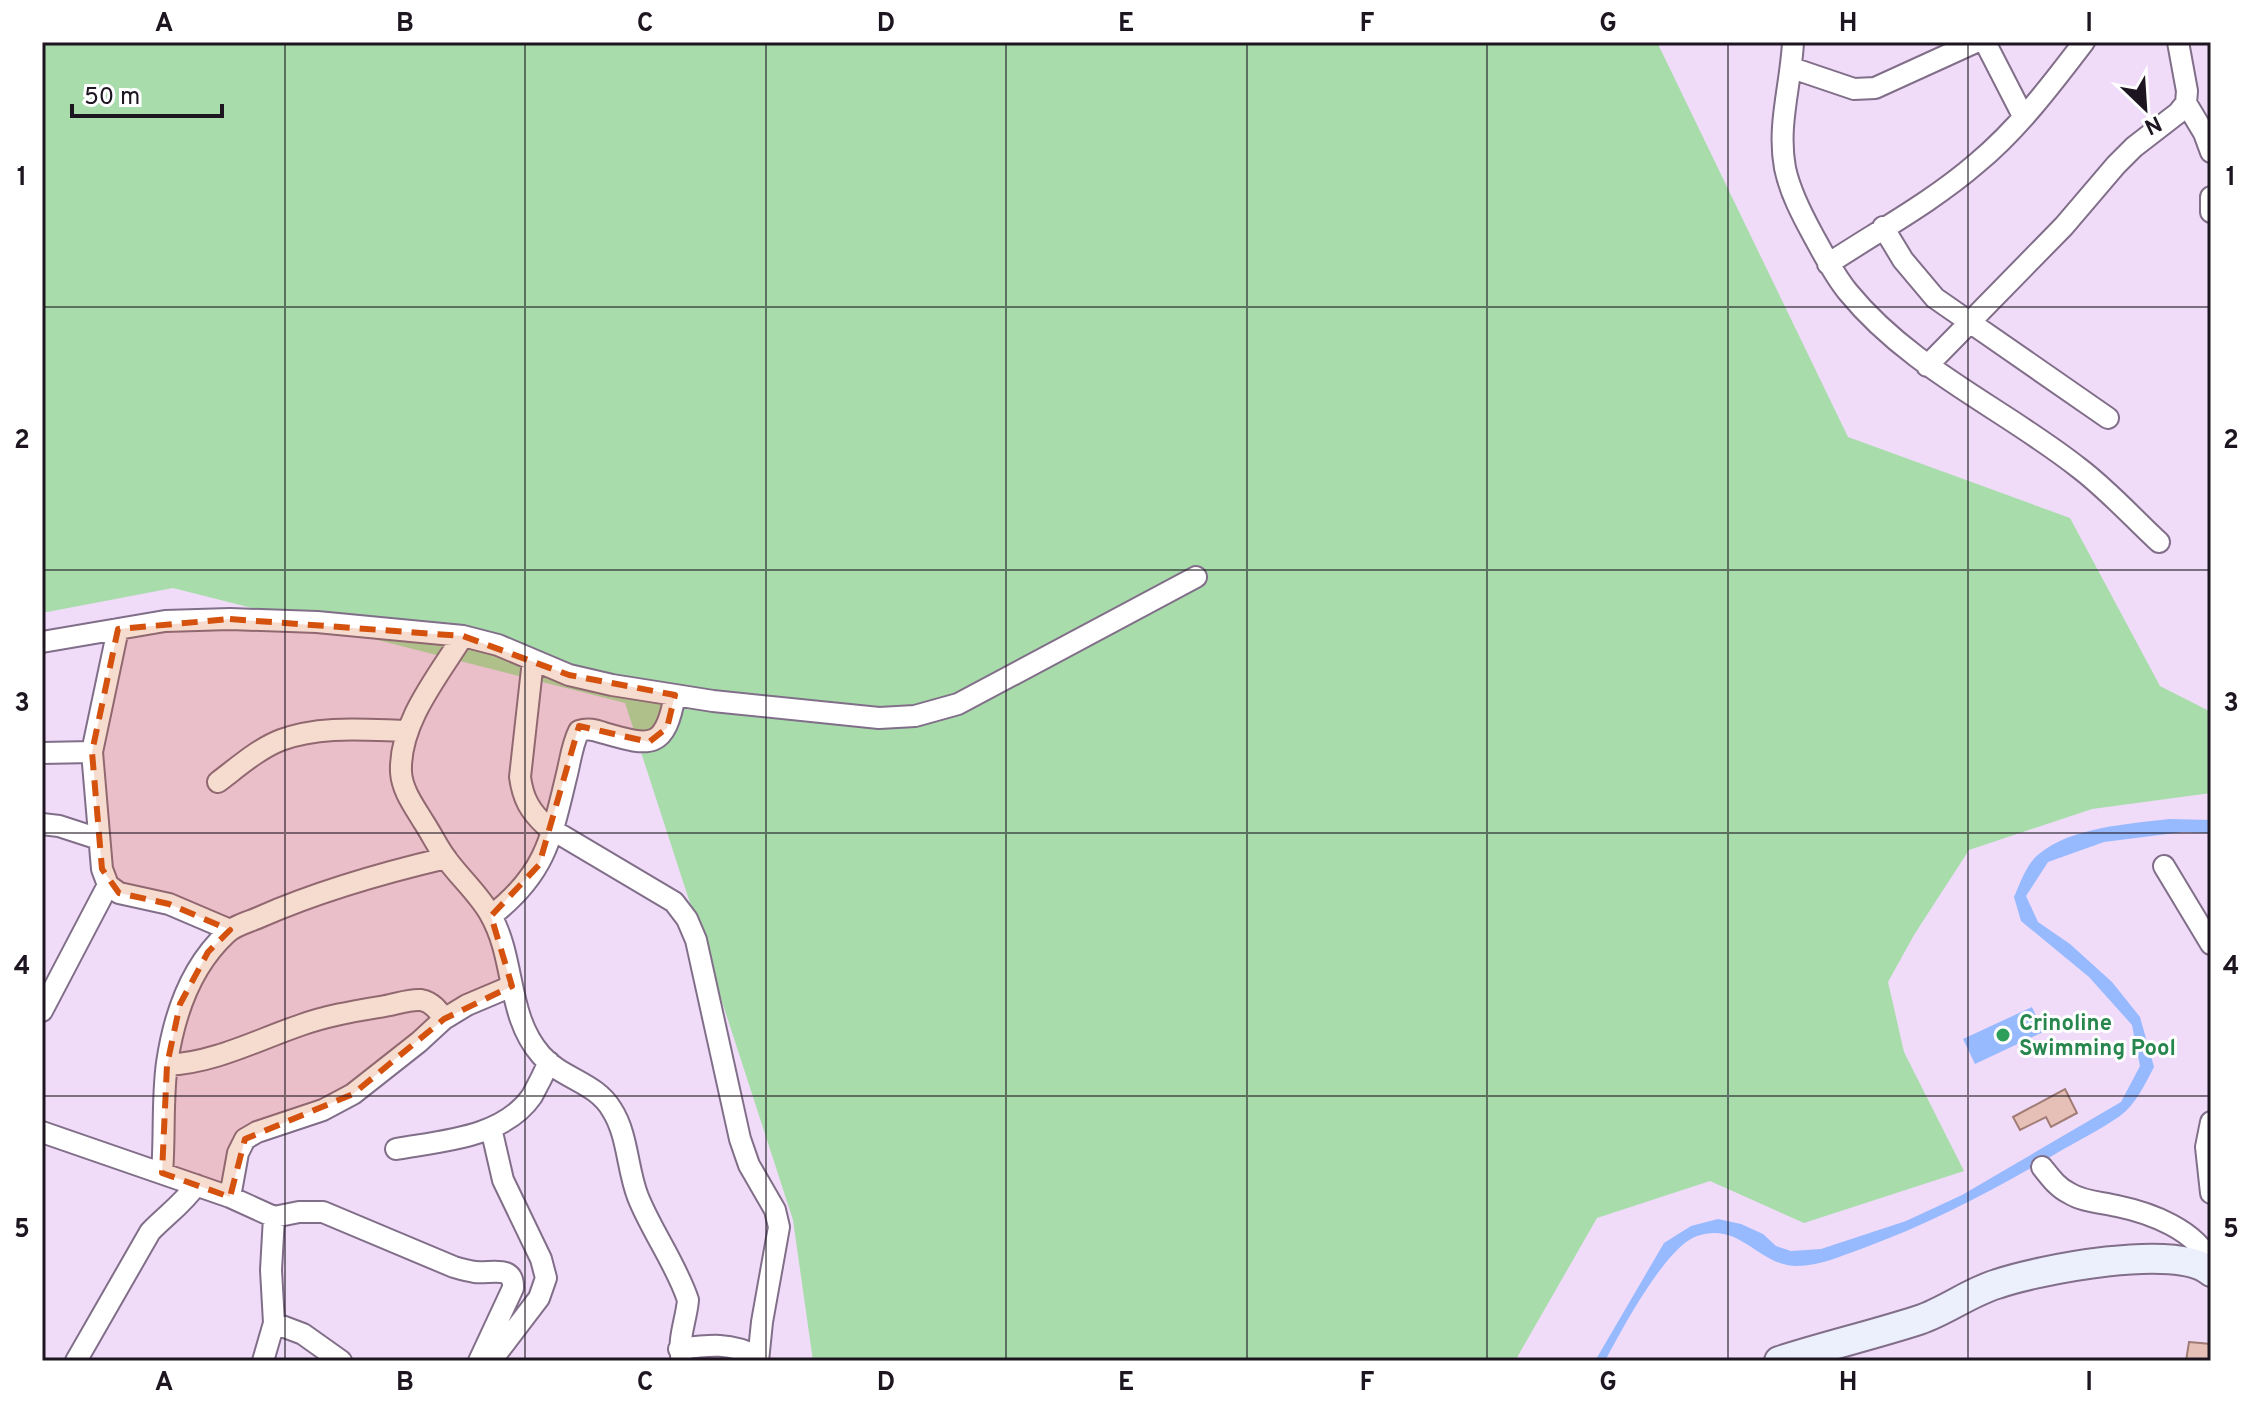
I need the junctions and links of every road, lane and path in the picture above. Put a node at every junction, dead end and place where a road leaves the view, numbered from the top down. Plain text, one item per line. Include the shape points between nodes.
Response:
1 (1793, 42) edge
2 (1976, 42) edge
3 (1985, 42) edge
4 (2084, 42) edge
5 (2178, 42) edge
6 (1792, 68) junction
7 (2186, 103) junction
8 (2023, 116) junction
9 (2211, 152) edge
10 (2211, 197) edge
11 (2211, 212) edge
12 (1883, 227) junction
13 (1828, 264) junction
14 (1968, 322) junction
15 (1927, 366) junction
16 (2108, 418) dead end
17 (2159, 542) dead end
18 (1196, 577) dead end
19 (118, 629) junction
20 (463, 636) junction
21 (42, 642) edge
22 (533, 660) junction
23 (675, 695) junction
24 (408, 731) junction
25 (92, 752) junction
26 (42, 753) edge
27 (218, 782) dead end
28 (42, 824) edge
29 (554, 831) junction
30 (99, 839) junction
31 (446, 858) junction
32 (2164, 866) dead end
33 (108, 885) junction
34 (491, 916) junction
35 (230, 930) junction
36 (2211, 944) edge
37 (512, 986) junction
38 (42, 1011) edge
39 (444, 1019) junction
40 (549, 1062) junction
41 (167, 1065) junction
42 (2211, 1122) edge
43 (491, 1128) junction
44 (42, 1132) edge
45 (396, 1149) dead end
46 (2042, 1167) dead end
47 (162, 1173) junction
48 (196, 1185) junction
49 (2211, 1193) edge
50 (230, 1197) junction
51 (274, 1217) junction
52 (2210, 1259) edge
53 (274, 1323) junction
54 (680, 1355) edge
55 (758, 1359) edge
56 (76, 1361) edge
57 (263, 1361) edge
58 (341, 1361) edge
59 (479, 1361) edge
60 (491, 1361) edge
61 (1779, 1361) edge

1 - 6 street
2 - 6 street via 1875,88 1854,89
3 - 8 street
4 - 8 street
5 - 7 street
6 - 13 street via 1782,121 1785,169 1798,208
7 - 9 street
7 - 14 street via 2116,165 2064,226
8 - 12 street via 1935,197
10 - 11 street
12 - 13 street
12 - 14 street via 1917,279
13 - 15 street via 1868,314
14 - 15 street
14 - 16 street
15 - 17 street via 2080,469
18 - 23 street via 1009,679 958,704 915,716 879,718
19 - 20 street via 230,619
19 - 21 street
19 - 25 street
20 - 22 street
20 - 24 street
22 - 23 street via 569,675
22 - 29 street via 522,794 531,812
23 - 29 street via 667,728 649,742 588,728 579,731
24 - 27 street via 308,732 280,740
24 - 31 street via 401,776
25 - 26 street
25 - 30 street
28 - 30 street
29 - 34 street via 529,882
29 - 55 street via 674,902 696,940 740,1139 779,1227
30 - 33 street
31 - 34 street
31 - 35 street via 290,904
32 - 36 street
33 - 35 street
33 - 38 street
34 - 37 street
35 - 41 street via 190,980
37 - 39 street
37 - 40 street via 526,1034
39 - 41 street via 423,1000 407,1001 348,1011 210,1057
39 - 50 street via 353,1094 245,1139
40 - 43 street via 531,1098
40 - 54 street via 589,1086 615,1113 636,1193 688,1300
41 - 47 street
42 - 49 street via 2206,1147
43 - 45 street
43 - 60 street via 503,1180 546,1278 539,1298
44 - 47 street
46 - 52 street via 2071,1195 2171,1225
47 - 48 street
48 - 50 street
48 - 56 street via 150,1232
50 - 51 street
51 - 53 street
51 - 59 street via 323,1212 454,1267 510,1274 513,1288
52 - 61 street via 2205,1266 2157,1259 2043,1271 1994,1284 1922,1319
53 - 57 street
53 - 58 street via 303,1334
54 - 55 street via 728,1344

